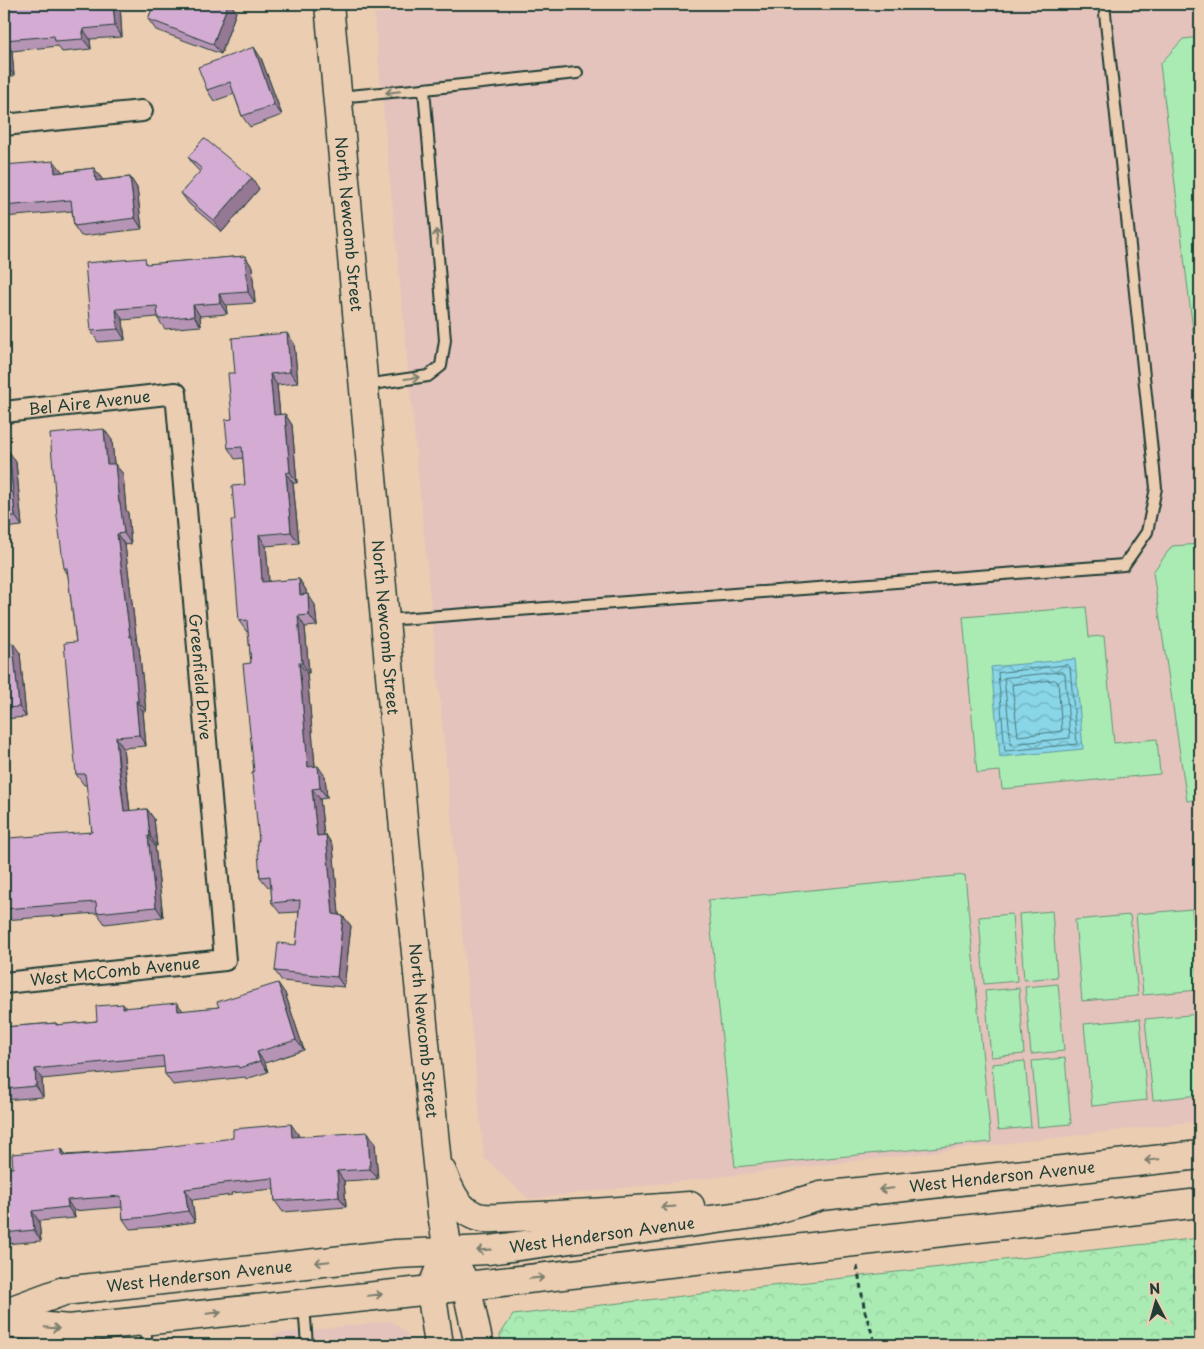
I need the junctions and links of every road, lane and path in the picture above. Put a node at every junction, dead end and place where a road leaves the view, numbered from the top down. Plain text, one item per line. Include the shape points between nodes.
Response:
1 (329, 4) edge
2 (1104, 4) edge
3 (577, 73) dead end
4 (424, 89) junction
5 (338, 97) junction
6 (142, 110) dead end
7 (4, 125) edge
8 (364, 386) junction
9 (176, 393) joint
10 (4, 412) edge
11 (385, 621) junction
12 (225, 960) joint
13 (4, 983) edge
14 (1200, 1155) edge
15 (436, 1156) junction
16 (821, 1196) junction
17 (1200, 1203) edge
18 (855, 1242) junction
19 (448, 1252) junction
20 (466, 1285) junction
21 (431, 1290) junction
22 (304, 1304) junction
23 (4, 1313) edge
24 (4, 1322) edge
25 (146, 1333) edge
26 (307, 1345) edge
27 (439, 1345) edge
28 (479, 1345) edge
29 (876, 1345) edge

1 - 5 main road, North Newcomb Street
2 - 11 lane via 1156,488 1147,532 1124,565
3 - 4 lane
4 -> 5 lane
8 -> 4 lane via 428,376 441,366 445,340
5 - 8 main road, North Newcomb Street
6 - 7 street
8 - 11 main road, North Newcomb Street
9 - 10 street, Bel Aire Avenue
9 - 12 street, Greenfield Drive
11 - 15 main road, North Newcomb Street
12 - 13 street, West McComb Avenue
14 -> 16 main road, West Henderson Avenue
16 -> 15 main road via 485,1218 474,1216 462,1208 449,1190
15 - 19 main road, North Newcomb Street
16 -> 19 main road, West Henderson Avenue via 762,1213 489,1250
17 - 18 main road, West Henderson Avenue
20 -> 18 main road, West Henderson Avenue
18 - 29 path via 861,1294
19 - 20 main road, North Newcomb Street
19 - 21 main road
19 -> 23 main road, West Henderson Avenue via 396,1254 64,1291
20 - 21 main road, West Henderson Avenue
20 - 28 main road, North Newcomb Street
22 -> 21 main road, West Henderson Avenue
21 - 27 main road
25 -> 22 main road, West Henderson Avenue
22 - 26 lane
24 -> 25 main road, West Henderson Avenue via 69,1330

